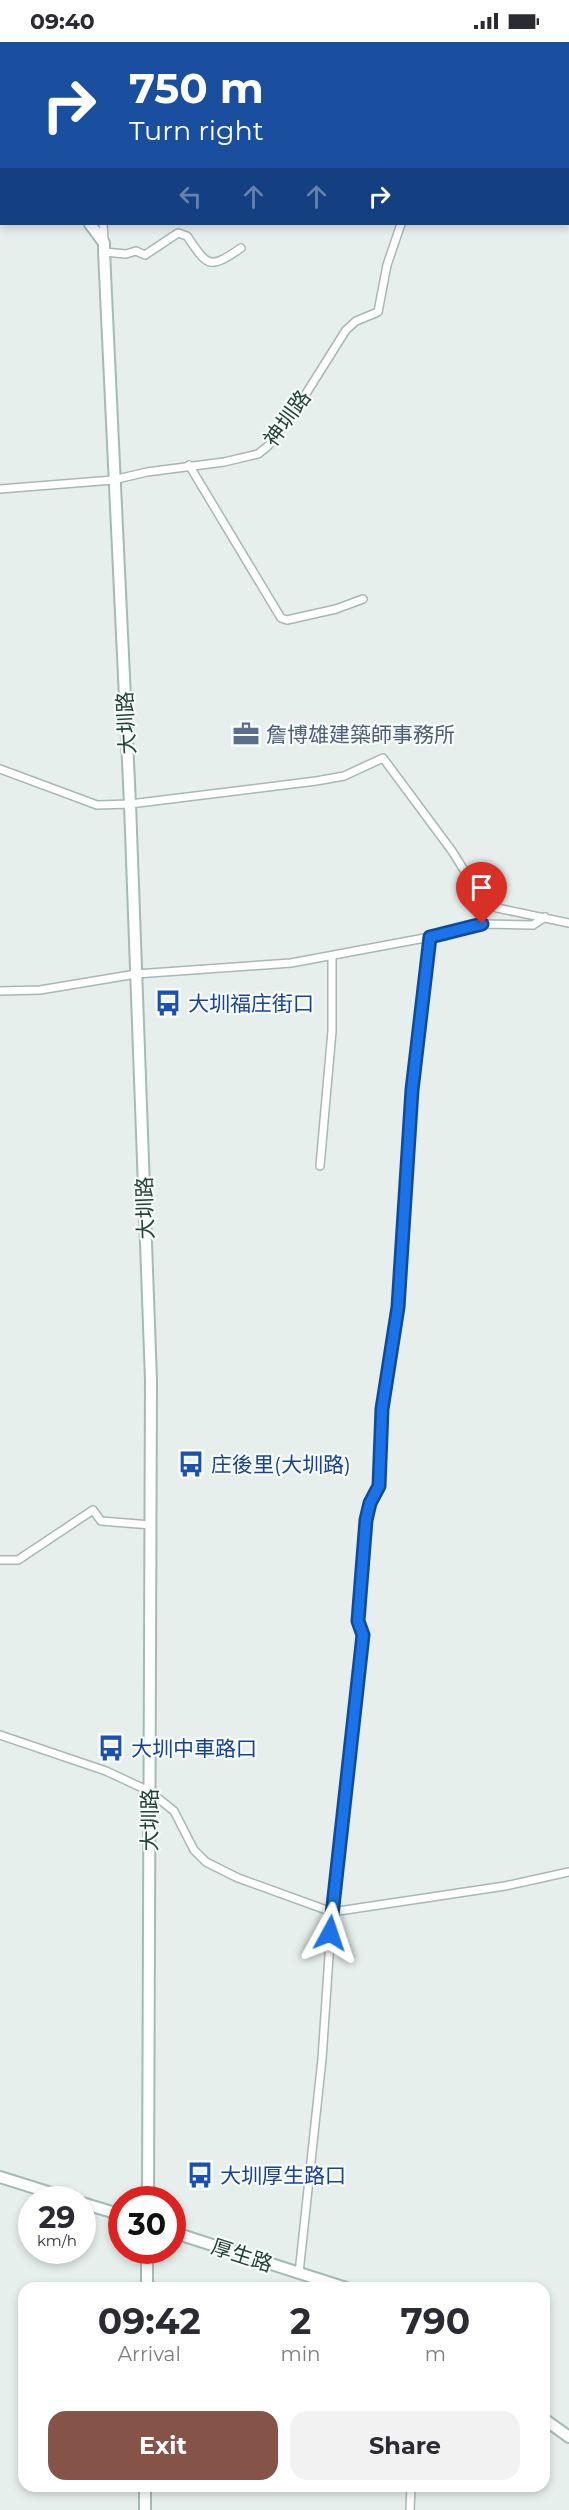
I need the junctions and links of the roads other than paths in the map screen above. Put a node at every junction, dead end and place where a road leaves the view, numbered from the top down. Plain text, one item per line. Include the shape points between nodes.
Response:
1 (91, 225) edge
2 (103, 225) edge
3 (401, 225) edge
4 (104, 247) junction
5 (241, 249) dead end
6 (189, 465) junction
7 (113, 480) junction
8 (0, 489) edge
9 (363, 599) dead end
10 (0, 769) edge
11 (130, 804) junction
12 (545, 917) junction
13 (569, 923) edge
14 (430, 937) junction
15 (332, 957) junction
16 (136, 974) junction
17 (0, 991) edge
18 (320, 1166) dead end
19 (151, 1525) junction
20 (0, 1560) edge
21 (0, 1735) edge
22 (149, 1791) junction
23 (569, 1872) edge
24 (332, 1912) junction
25 (0, 2177) edge
26 (29, 2186) edge
27 (148, 2186) edge
28 (186, 2237) edge
29 (147, 2264) edge
30 (299, 2273) junction
31 (147, 2282) edge
32 (327, 2282) edge
33 (550, 2423) edge
34 (569, 2437) edge
35 (145, 2492) edge
36 (411, 2492) edge
37 (145, 2510) edge
38 (410, 2510) edge

1 - 4 street
2 - 4 street
3 - 6 street, 神圳路 via 387,265 380,309 353,323 342,335 268,446 258,454 235,460
4 - 5 street via 145,255 178,233 187,236 201,257 210,262 220,262
4 - 7 street, 大圳路
6 - 7 street, 神圳路
6 - 9 street via 281,618 336,609
7 - 8 street, 神圳路
7 - 11 street, 大圳路
10 - 11 street via 97,805
11 - 12 street via 344,776 383,758 452,851 484,902
11 - 16 street, 大圳路
12 - 13 street
12 - 14 street via 533,925 482,924
14 - 15 street
14 - 24 street via 412,1090 398,1307 382,1409 379,1486 366,1520 358,1621 363,1635
15 - 16 street via 219,970
15 - 18 street via 332,1031
16 - 17 street via 40,990
16 - 19 street, 大圳路 via 151,1380
19 - 20 street via 101,1521 93,1510 18,1560
19 - 22 street, 大圳路
21 - 22 street via 106,1771
22 - 24 street via 174,1811 194,1850 207,1862 238,1878
22 - 27 street, 大圳路
23 - 24 street via 505,1886
24 - 30 street via 322,2059
25 - 26 street
28 - 30 street, 厚生路
29 - 31 street
30 - 32 street, 厚生路
33 - 34 street
35 - 37 street
36 - 38 street

